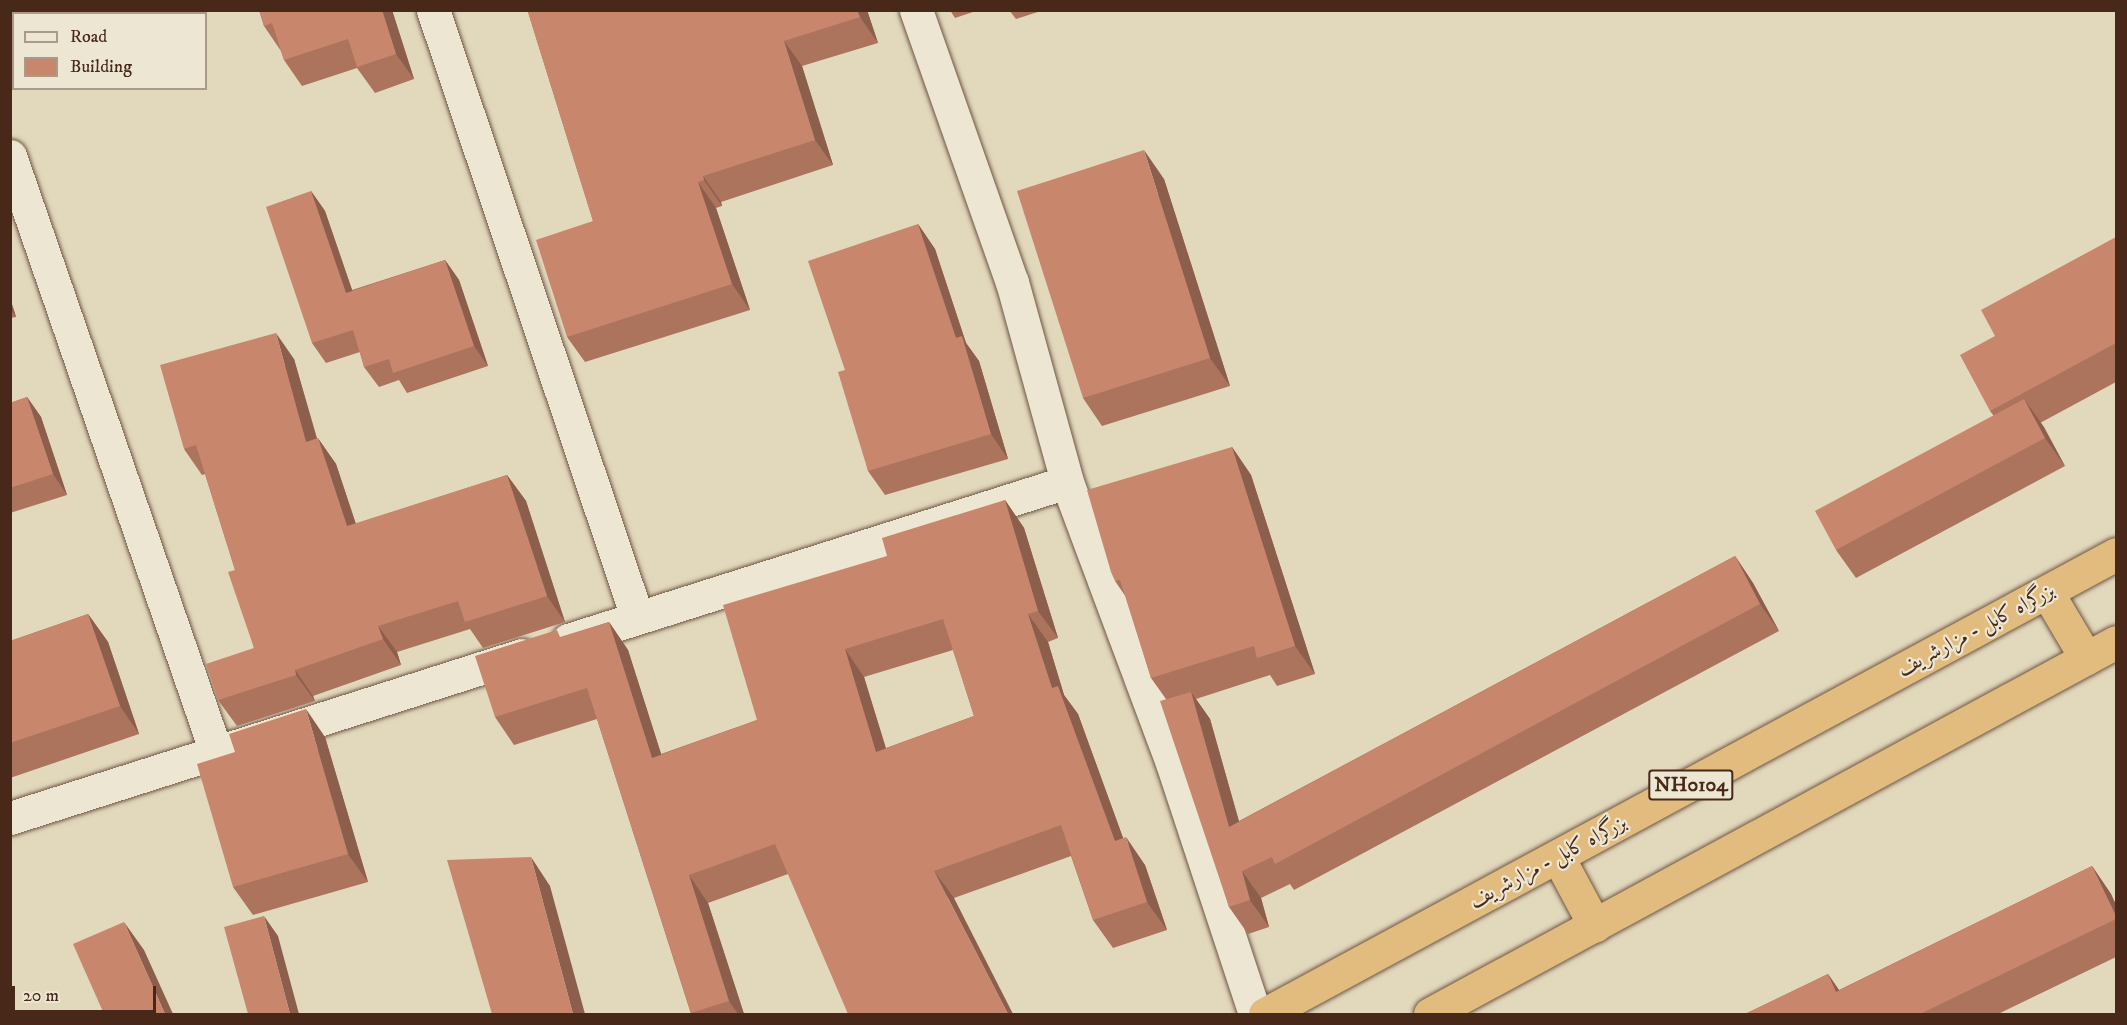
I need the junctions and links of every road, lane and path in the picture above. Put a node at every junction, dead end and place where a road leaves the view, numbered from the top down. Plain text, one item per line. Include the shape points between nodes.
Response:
1 (433, 10) edge
2 (916, 10) edge
3 (10, 156) edge
4 (1067, 482) junction
5 (2116, 554) edge
6 (2047, 592) junction
7 (637, 617) junction
8 (2116, 642) edge
9 (2086, 658) junction
10 (218, 755) junction
11 (10, 818) edge
12 (1558, 857) junction
13 (1595, 926) junction
14 (1255, 1014) edge
15 (1265, 1014) edge
16 (1430, 1014) edge

1 - 7 street
2 - 4 street via 1012,282
3 - 10 street
4 - 7 street
4 - 14 street via 1172,762
5 - 6 highway, بزرگراه کابل - مزارشریف / NH0104
6 - 9 highway
6 - 12 highway, بزرگراه کابل - مزارشریف / NH0104
7 - 10 street
8 - 9 highway
9 - 13 highway
10 - 11 street
12 - 13 highway
12 - 15 highway, بزرگراه کابل - مزارشریف / NH0104
13 - 16 highway

